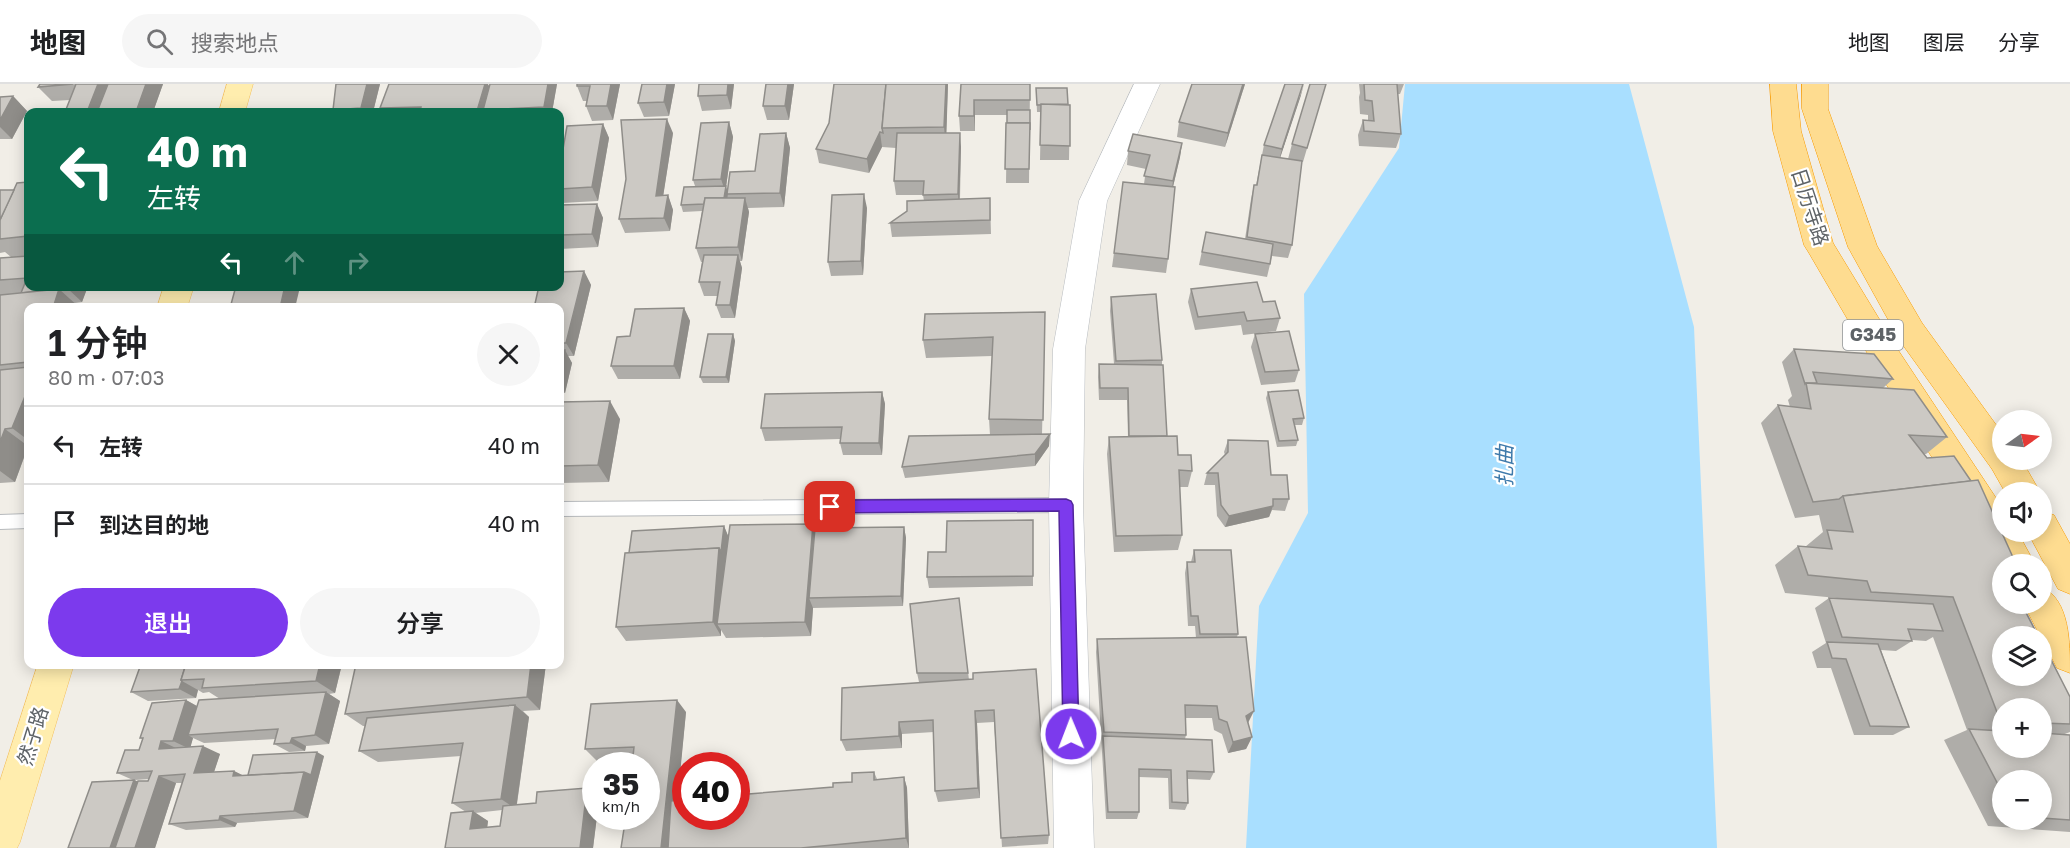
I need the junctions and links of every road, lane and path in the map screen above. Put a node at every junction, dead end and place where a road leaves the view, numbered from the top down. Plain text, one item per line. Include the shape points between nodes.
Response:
1 (240, 84) edge
2 (1147, 84) edge
3 (1783, 84) edge
4 (1815, 84) edge
5 (233, 108) edge
6 (1992, 443) edge
7 (1066, 505) junction
8 (564, 509) edge
9 (24, 521) edge
10 (0, 522) edge
11 (2051, 542) edge
12 (2012, 554) edge
13 (2070, 578) edge
14 (2047, 614) edge
15 (2070, 656) edge
16 (54, 669) edge
17 (0, 842) edge
18 (1074, 848) edge

1 - 5 main road
2 - 7 street via 1093,201 1069,349
3 - 12 highway, 日历寺路 / G345 via 1787,131 1819,245
4 - 6 highway, 日历寺路 / G345 via 1815,109 1863,247 1911,332
7 - 8 lane
7 - 18 street
9 - 10 lane
11 - 13 highway
14 - 15 highway
16 - 17 main road, 然子路

